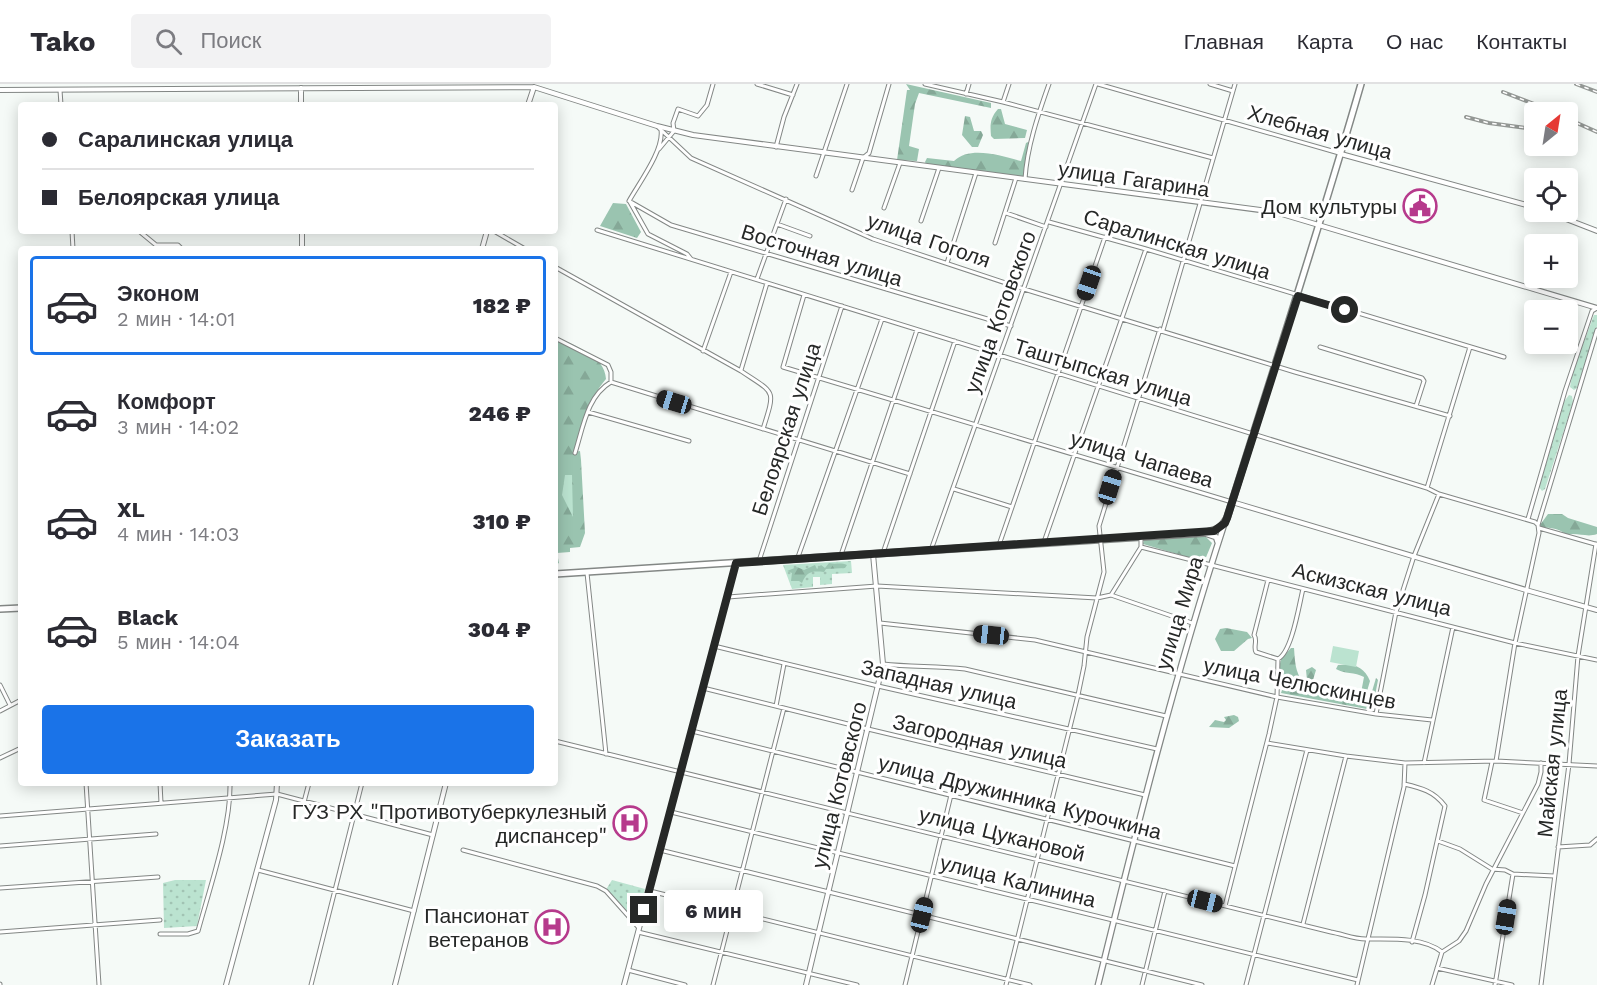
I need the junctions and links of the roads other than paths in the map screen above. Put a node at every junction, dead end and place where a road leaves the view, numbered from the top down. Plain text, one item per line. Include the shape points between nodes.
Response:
1 (712, 84) edge
2 (757, 84) edge
3 (797, 84) edge
4 (847, 84) edge
5 (889, 84) edge
6 (926, 84) edge
7 (969, 84) edge
8 (1009, 84) edge
9 (1048, 84) edge
10 (1097, 84) edge
11 (1210, 84) edge
12 (1235, 84) edge
13 (1361, 84) edge
14 (177, 86) edge
15 (395, 86) edge
16 (535, 86) edge
17 (301, 88) junction
18 (0, 90) edge
19 (60, 90) junction
20 (1233, 91) junction
21 (966, 94) junction
22 (793, 95) junction
23 (61, 102) edge
24 (301, 102) edge
25 (529, 102) edge
26 (1003, 102) junction
27 (1039, 113) junction
28 (1225, 120) junction
29 (1083, 124) junction
30 (659, 127) junction
31 (674, 131) junction
32 (669, 137) junction
33 (776, 147) junction
34 (659, 148) junction
35 (824, 153) junction
36 (1341, 154) junction
37 (863, 158) junction
38 (1213, 158) junction
39 (900, 163) junction
40 (939, 168) junction
41 (976, 173) junction
42 (816, 176) dead end
43 (1016, 178) junction
44 (1025, 180) junction
45 (1062, 184) junction
46 (852, 190) dead end
47 (786, 199) junction
48 (629, 201) junction
49 (1201, 203) junction
50 (1524, 204) edge
51 (884, 208) dead end
52 (1006, 213) junction
53 (921, 221) dead end
54 (1048, 222) junction
55 (1574, 222) edge
56 (777, 224) junction
57 (1320, 225) junction
58 (1046, 227) junction
59 (597, 230) dead end
60 (1597, 231) edge
61 (143, 234) edge
62 (499, 234) edge
63 (810, 236) dead end
64 (1105, 237) junction
65 (995, 243) dead end
66 (179, 246) edge
67 (520, 246) edge
68 (1146, 249) junction
69 (766, 255) junction
70 (691, 260) junction
71 (1184, 262) junction
72 (947, 264) junction
73 (558, 269) edge
74 (731, 272) junction
75 (757, 280) junction
76 (767, 283) junction
77 (1024, 289) junction
78 (804, 294) junction
79 (1298, 296) junction
80 (842, 306) junction
81 (1082, 306) junction
82 (1597, 308) edge
83 (1121, 318) junction
84 (882, 319) junction
85 (1011, 326) junction
86 (917, 330) junction
87 (1162, 330) junction
88 (1597, 330) edge
89 (558, 340) edge
90 (955, 341) junction
91 (1320, 347) dead end
92 (1470, 347) junction
93 (703, 351) junction
94 (1000, 356) junction
95 (1504, 357) dead end
96 (1275, 366) junction
97 (741, 370) junction
98 (1059, 374) junction
99 (819, 378) junction
100 (611, 382) junction
101 (1098, 386) junction
102 (857, 389) junction
103 (1137, 398) junction
104 (893, 400) junction
105 (1416, 406) junction
106 (588, 412) junction
107 (931, 412) junction
108 (1450, 416) junction
109 (976, 425) junction
110 (763, 429) junction
111 (1253, 435) junction
112 (798, 440) junction
113 (689, 441) dead end
114 (1035, 443) junction
115 (835, 451) junction
116 (575, 453) dead end
117 (1074, 454) junction
118 (872, 463) junction
119 (1116, 467) junction
120 (910, 474) junction
121 (1427, 488) junction
122 (953, 489) junction
123 (1439, 494) junction
124 (1232, 502) junction
125 (1012, 507) junction
126 (1527, 519) junction
127 (1225, 523) junction
128 (1538, 526) junction
129 (1204, 532) junction
130 (1141, 536) junction
131 (1100, 539) junction
132 (1044, 542) junction
133 (1218, 543) junction
134 (1596, 544) edge
135 (999, 545) junction
136 (1141, 547) junction
137 (931, 550) junction
138 (884, 553) junction
139 (873, 554) junction
140 (840, 556) junction
141 (1414, 556) junction
142 (797, 559) junction
143 (758, 562) junction
144 (736, 563) junction
145 (1211, 565) junction
146 (587, 573) junction
147 (558, 574) edge
148 (1268, 580) junction
149 (877, 586) junction
150 (1303, 589) junction
151 (1526, 591) junction
152 (1112, 595) junction
153 (728, 597) junction
154 (1097, 598) junction
155 (1587, 607) junction
156 (18, 608) edge
157 (0, 609) edge
158 (1597, 610) edge
159 (1396, 612) junction
160 (1192, 623) junction
161 (880, 624) junction
162 (1453, 627) junction
163 (1515, 643) junction
164 (714, 646) junction
165 (1085, 651) junction
166 (1578, 656) junction
167 (1278, 659) junction
168 (1597, 660) edge
169 (784, 664) junction
170 (883, 664) junction
171 (1178, 675) junction
172 (0, 685) edge
173 (878, 686) junction
174 (703, 688) junction
175 (1078, 696) junction
176 (1276, 697) junction
177 (18, 702) edge
178 (10, 706) junction
179 (776, 706) junction
180 (784, 708) junction
181 (0, 711) edge
182 (1376, 714) junction
183 (1166, 716) junction
184 (1432, 720) junction
185 (868, 729) junction
186 (1069, 729) junction
187 (692, 731) junction
188 (558, 742) edge
189 (1267, 743) junction
190 (18, 749) edge
191 (1157, 749) junction
192 (1307, 750) junction
193 (773, 751) junction
194 (606, 754) junction
195 (1346, 756) junction
196 (0, 758) edge
197 (1494, 761) junction
198 (1405, 763) junction
199 (1424, 763) junction
200 (1541, 763) junction
201 (1569, 764) junction
202 (1597, 766) edge
203 (681, 772) junction
204 (857, 772) junction
205 (1058, 775) junction
206 (1404, 784) junction
207 (86, 786) edge
208 (160, 786) edge
209 (230, 786) edge
210 (277, 786) edge
211 (308, 786) edge
212 (361, 786) edge
213 (445, 786) edge
214 (763, 791) junction
215 (277, 794) junction
216 (951, 795) junction
217 (1145, 795) junction
218 (230, 798) junction
219 (304, 802) junction
220 (161, 804) junction
221 (88, 809) junction
222 (670, 812) junction
223 (848, 812) junction
224 (1523, 813) junction
225 (354, 815) junction
226 (0, 816) edge
227 (1047, 818) junction
228 (752, 832) junction
229 (156, 834) dead end
230 (941, 834) junction
231 (433, 835) junction
232 (1597, 838) edge
233 (90, 840) junction
234 (1438, 840) junction
235 (1134, 841) junction
236 (0, 846) edge
237 (1558, 847) junction
238 (463, 850) dead end
239 (660, 850) junction
240 (838, 853) junction
241 (1037, 859) junction
242 (1235, 866) junction
243 (1495, 869) junction
244 (258, 870) junction
245 (742, 871) junction
246 (1513, 874) junction
247 (931, 876) junction
248 (1554, 876) junction
249 (158, 877) dead end
250 (1125, 880) junction
251 (93, 882) junction
252 (0, 888) edge
253 (335, 890) junction
254 (650, 891) junction
255 (1165, 891) junction
256 (828, 892) junction
257 (1027, 899) junction
258 (1225, 906) junction
259 (414, 910) junction
260 (732, 911) junction
261 (922, 915) junction
262 (1264, 915) junction
263 (160, 920) dead end
264 (1114, 920) junction
265 (96, 924) junction
266 (1303, 924) junction
267 (639, 930) junction
268 (1155, 930) junction
269 (0, 932) edge
270 (818, 932) junction
271 (160, 934) dead end
272 (1017, 939) junction
273 (1367, 940) junction
274 (1413, 942) junction
275 (722, 952) junction
276 (1442, 952) junction
277 (912, 955) junction
278 (1254, 955) junction
279 (1104, 960) junction
280 (1437, 968) junction
281 (628, 970) junction
282 (1146, 971) junction
283 (808, 973) junction
284 (1007, 980) junction
285 (1358, 983) edge
286 (1495, 983) edge
287 (99, 985) edge
288 (226, 985) edge
289 (311, 985) edge
290 (395, 985) edge
291 (624, 985) edge
292 (685, 985) edge
293 (713, 985) edge
294 (806, 985) edge
295 (857, 985) edge
296 (905, 985) edge
297 (1006, 985) edge
298 (1030, 985) edge
299 (1098, 985) edge
300 (1142, 985) edge
301 (1202, 985) edge
302 (1246, 985) edge
303 (1432, 985) edge
304 (1512, 985) edge
305 (1541, 985) edge

1 - 31 street via 707,105 698,116 678,109
2 - 22 street
3 - 22 street
4 - 35 street
5 - 37 street via 869,153
6 - 21 street
7 - 21 street
8 - 26 street
9 - 27 street
10 - 28 street, Хлебная улица
10 - 29 street, улица Котовского
11 - 20 street
12 - 20 street
13 - 36 main road, улица Мира
14 - 17 street, улица Гагарина
14 - 19 street, улица Гагарина
15 - 16 street, улица Гагарина
15 - 17 street, улица Гагарина
16 - 25 street
16 - 30 street, улица Гагарина
17 - 24 street
18 - 19 street, улица Гагарина
19 - 23 street
20 - 28 street
21 - 26 street
22 - 33 street
26 - 27 street
27 - 29 street
27 - 44 street
28 - 36 street, Хлебная улица
28 - 38 street
29 - 38 street
29 - 45 street, улица Котовского
30 - 31 street, улица Гагарина
30 - 32 street, улица Гоголя
30 - 34 street
31 - 32 street
31 - 33 street, улица Гагарина
32 - 34 street
32 - 47 street, улица Гоголя via 691,158
33 - 35 street, улица Гагарина
34 - 48 street
35 - 37 street, улица Гагарина
35 - 42 street
36 - 50 street, Хлебная улица
36 - 57 main road, улица Мира
37 - 39 street, улица Гагарина
37 - 46 street
38 - 49 street
39 - 40 street, улица Гагарина
39 - 51 street
40 - 41 street, улица Гагарина
40 - 53 street
41 - 43 street, улица Гагарина
41 - 72 street
43 - 44 street, улица Гагарина
43 - 52 street
44 - 45 street, улица Гагарина
45 - 49 street, улица Гагарина
45 - 54 street, улица Котовского
47 - 56 street
47 - 72 street, улица Гоголя via 873,238
48 - 69 street, Восточная улица via 671,225
48 - 70 street via 648,234 687,254
49 - 57 street, улица Гагарина via 1275,212
49 - 71 street
52 - 58 street
52 - 65 street
54 - 58 street, улица Котовского
54 - 64 street, Саралинская улица
55 - 60 street
56 - 63 street
56 - 69 street
57 - 79 main road, улица Мира
57 - 82 street, улица Гагарина
58 - 77 street, улица Котовского
59 - 70 street, Таштыпская улица
61 - 66 street via 156,245
62 - 67 street
64 - 68 street, Саралинская улица
64 - 81 street
68 - 71 street, Саралинская улица
68 - 83 street
69 - 75 street
69 - 85 street, Восточная улица
70 - 74 street, Таштыпская улица
71 - 79 street, Саралинская улица
71 - 87 street
72 - 77 street, улица Гоголя
73 - 93 street
74 - 75 street, Таштыпская улица
74 - 93 street
75 - 76 street, Таштыпская улица
76 - 78 street, Таштыпская улица
76 - 97 street
77 - 81 street, улица Гоголя
77 - 85 street, улица Котовского
78 - 80 street, Таштыпская улица
78 - 99 street, улица Чапаева via 783,367
79 - 92 street, Саралинская улица
79 - 96 main road, улица Мира
80 - 84 street, Таштыпская улица
80 - 99 street, Белоярская улица
81 - 83 street, улица Гоголя
81 - 98 street
82 - 126 street via 1592,312 1565,391
83 - 87 street, улица Гоголя
83 - 101 street
84 - 86 street, Таштыпская улица
84 - 102 street
85 - 94 street, улица Котовского
86 - 90 street, Таштыпская улица
86 - 104 street
87 - 96 street, улица Гоголя
87 - 103 street
88 - 128 street
89 - 100 street via 608,365
90 - 94 street, Таштыпская улица
90 - 107 street
91 - 105 street via 1422,378
92 - 95 street, Саралинская улица
92 - 108 street
93 - 97 street
94 - 98 street, Таштыпская улица
94 - 109 street, улица Котовского
96 - 105 street, улица Гоголя
96 - 111 main road, улица Мира
97 - 110 street via 770,392 772,399
98 - 101 street, Таштыпская улица
98 - 114 street
99 - 102 street, улица Чапаева
99 - 112 street, Белоярская улица
100 - 106 street via 597,394
100 - 110 street
101 - 103 street, Таштыпская улица
101 - 117 street
102 - 104 street, улица Чапаева
102 - 115 street
103 - 111 street, Таштыпская улица
103 - 119 street
104 - 107 street, улица Чапаева
104 - 118 street
105 - 108 street, улица Гоголя
106 - 113 street
106 - 116 street
107 - 109 street, улица Чапаева
107 - 120 street
108 - 121 street
109 - 114 street, улица Чапаева
109 - 122 street, улица Котовского
110 - 112 street
111 - 121 street, Таштыпская улица
111 - 124 main road, улица Мира
112 - 115 street
112 - 143 street, Белоярская улица
114 - 117 street, улица Чапаева
114 - 125 street
115 - 118 street
115 - 142 street
117 - 119 street, улица Чапаева
117 - 132 street
118 - 120 street
118 - 140 street
119 - 124 street, улица Чапаева
119 - 131 street via 1099,526
120 - 138 street
121 - 123 street, Таштыпская улица
122 - 125 street
122 - 137 street, улица Котовского
123 - 126 street, Таштыпская улица
123 - 141 street
124 - 127 main road, улица Мира
124 - 141 street, улица Чапаева
125 - 135 street
126 - 128 street, Таштыпская улица
127 - 129 main road
127 - 133 main road, улица Мира
128 - 134 street, Таштыпская улица
128 - 151 street
129 - 130 main road
129 - 133 main road via 1216,537
130 - 131 main road
130 - 136 street
131 - 132 main road
131 - 154 street via 1104,572
132 - 135 main road
133 - 145 main road, улица Мира
134 - 155 street, Майская улица
135 - 137 main road
136 - 145 street, Аскизская улица
136 - 152 street
137 - 138 main road
138 - 139 main road
139 - 140 main road
139 - 149 street, улица Котовского
140 - 142 main road
141 - 151 street, улица Чапаева
141 - 159 street
142 - 143 main road
143 - 144 main road
144 - 146 main road
144 - 153 street
145 - 148 street, Аскизская улица
145 - 160 main road, улица Мира
146 - 147 main road
146 - 194 street
148 - 150 street, Аскизская улица
148 - 167 street via 1254,649
149 - 153 street
149 - 154 street
149 - 161 street, улица Котовского
150 - 159 street, Аскизская улица
150 - 167 street via 1288,648
151 - 155 street, улица Чапаева
151 - 163 street
152 - 154 street
152 - 160 street
153 - 164 street
154 - 165 street
155 - 158 street, улица Чапаева
155 - 166 street, Майская улица
156 - 157 main road
159 - 162 street, Аскизская улица
159 - 182 street
160 - 171 main road, улица Мира
161 - 165 street, улица Челюскинцев via 1035,640
161 - 170 street, улица Котовского
162 - 163 street, Аскизская улица
162 - 184 street
163 - 166 street, Аскизская улица
163 - 197 street
164 - 169 street, Западная улица
164 - 174 street
165 - 171 street, улица Челюскинцев
165 - 175 street
166 - 168 street, Аскизская улица
166 - 201 street, Майская улица
167 - 176 street
169 - 173 street, Западная улица
169 - 179 street
170 - 173 street, улица Котовского
170 - 175 street via 965,669
171 - 176 street, улица Челюскинцев
171 - 183 main road, улица Мира
172 - 178 street
173 - 185 street, улица Котовского
173 - 186 street, Западная улица
174 - 179 street, Загородная улица
174 - 187 street
175 - 183 street
175 - 186 street
176 - 182 street, улица Челюскинцев
176 - 189 street
177 - 178 street
178 - 181 street
179 - 180 street, Загородная улица
180 - 185 street, Загородная улица
180 - 193 street
182 - 184 street, улица Челюскинцев
183 - 191 main road, улица Мира
184 - 199 street
185 - 204 street, улица Котовского
185 - 205 street, Загородная улица
186 - 191 street, Западная улица
186 - 205 street
187 - 193 street, улица Дружинника Курочкина
187 - 203 street
188 - 194 street, улица Цукановой
189 - 192 street
189 - 242 street
190 - 196 street
191 - 217 main road, улица Мира
192 - 195 street
192 - 262 street
193 - 204 street, улица Дружинника Курочкина
193 - 214 street
194 - 203 street, улица Цукановой
195 - 198 street
195 - 266 street
197 - 199 street
197 - 200 street
197 - 224 street via 1484,800
198 - 199 street
198 - 206 street
200 - 201 street
200 - 224 street via 1538,784
201 - 202 street
201 - 237 street, Майская улица
203 - 214 street, улица Цукановой
203 - 222 street
204 - 216 street, улица Дружинника Курочкина
204 - 223 street, улица Котовского
205 - 217 street, Загородная улица
205 - 227 street
206 - 234 street via 1430,791 1445,806
206 - 273 street
207 - 221 street
208 - 220 street
209 - 218 street
210 - 215 street
211 - 219 street
212 - 225 street
213 - 231 street
214 - 223 street, улица Цукановой
214 - 228 street
215 - 218 street
215 - 219 street
215 - 244 street
216 - 227 street, улица Дружинника Курочкина
216 - 230 street
217 - 235 main road, улица Мира
218 - 220 street
218 - 271 street via 198,931
219 - 225 street
220 - 221 street
221 - 226 street
221 - 233 street
222 - 228 street, улица Калинина
222 - 239 street
223 - 230 street, улица Цукановой
223 - 240 street, улица Котовского
224 - 243 street
225 - 231 street
225 - 253 street
227 - 235 street, улица Дружинника Курочкина
227 - 241 street
228 - 240 street, улица Калинина
228 - 245 street
229 - 233 street
230 - 241 street, улица Цукановой
230 - 247 street
231 - 259 street
232 - 237 street via 1590,845
233 - 236 street
233 - 251 street
234 - 243 street
234 - 274 street
235 - 242 street, улица Дружинника Курочкина
235 - 250 main road, улица Мира
237 - 248 street, Майская улица
238 - 267 street via 602,888
239 - 245 street
239 - 254 street
240 - 247 street, улица Калинина
240 - 256 street, улица Котовского
241 - 250 street, улица Цукановой
241 - 257 street
242 - 258 street
243 - 246 street
243 - 276 street via 1459,941
244 - 253 street
244 - 288 street
245 - 256 street
245 - 260 street
246 - 248 street
246 - 286 street
247 - 257 street, улица Калинина
247 - 261 street
248 - 305 street, Майская улица
249 - 251 street
250 - 255 street, улица Цукановой
250 - 264 main road, улица Мира
251 - 252 street
251 - 265 street
253 - 259 street
253 - 289 street
254 - 260 street
254 - 267 street
255 - 258 street, улица Цукановой
255 - 268 street
256 - 261 street
256 - 270 street, улица Котовского
257 - 264 street, улица Калинина
257 - 272 street
258 - 262 street, улица Цукановой
259 - 290 street
260 - 270 street
260 - 275 street
261 - 272 street
261 - 277 street
262 - 266 street, улица Цукановой
262 - 278 street
263 - 265 street
264 - 268 street, улица Калинина
264 - 279 main road, улица Мира
265 - 269 street
265 - 287 street
266 - 273 street, улица Цукановой
267 - 275 street
267 - 281 street
268 - 278 street, улица Калинина
268 - 282 street
270 - 277 street
270 - 283 street, улица Котовского
272 - 279 street
272 - 284 street
273 - 274 street, улица Цукановой
273 - 285 street
274 - 276 street, улица Цукановой
275 - 283 street
275 - 293 street
276 - 280 street
277 - 284 street
277 - 296 street
278 - 285 street, улица Калинина
278 - 302 street
279 - 282 street
279 - 299 main road, улица Мира
280 - 286 street
280 - 303 street
281 - 291 street
281 - 292 street
282 - 300 street
282 - 301 street
283 - 294 street, улица Котовского
283 - 295 street
284 - 297 street
284 - 298 street
286 - 304 street

